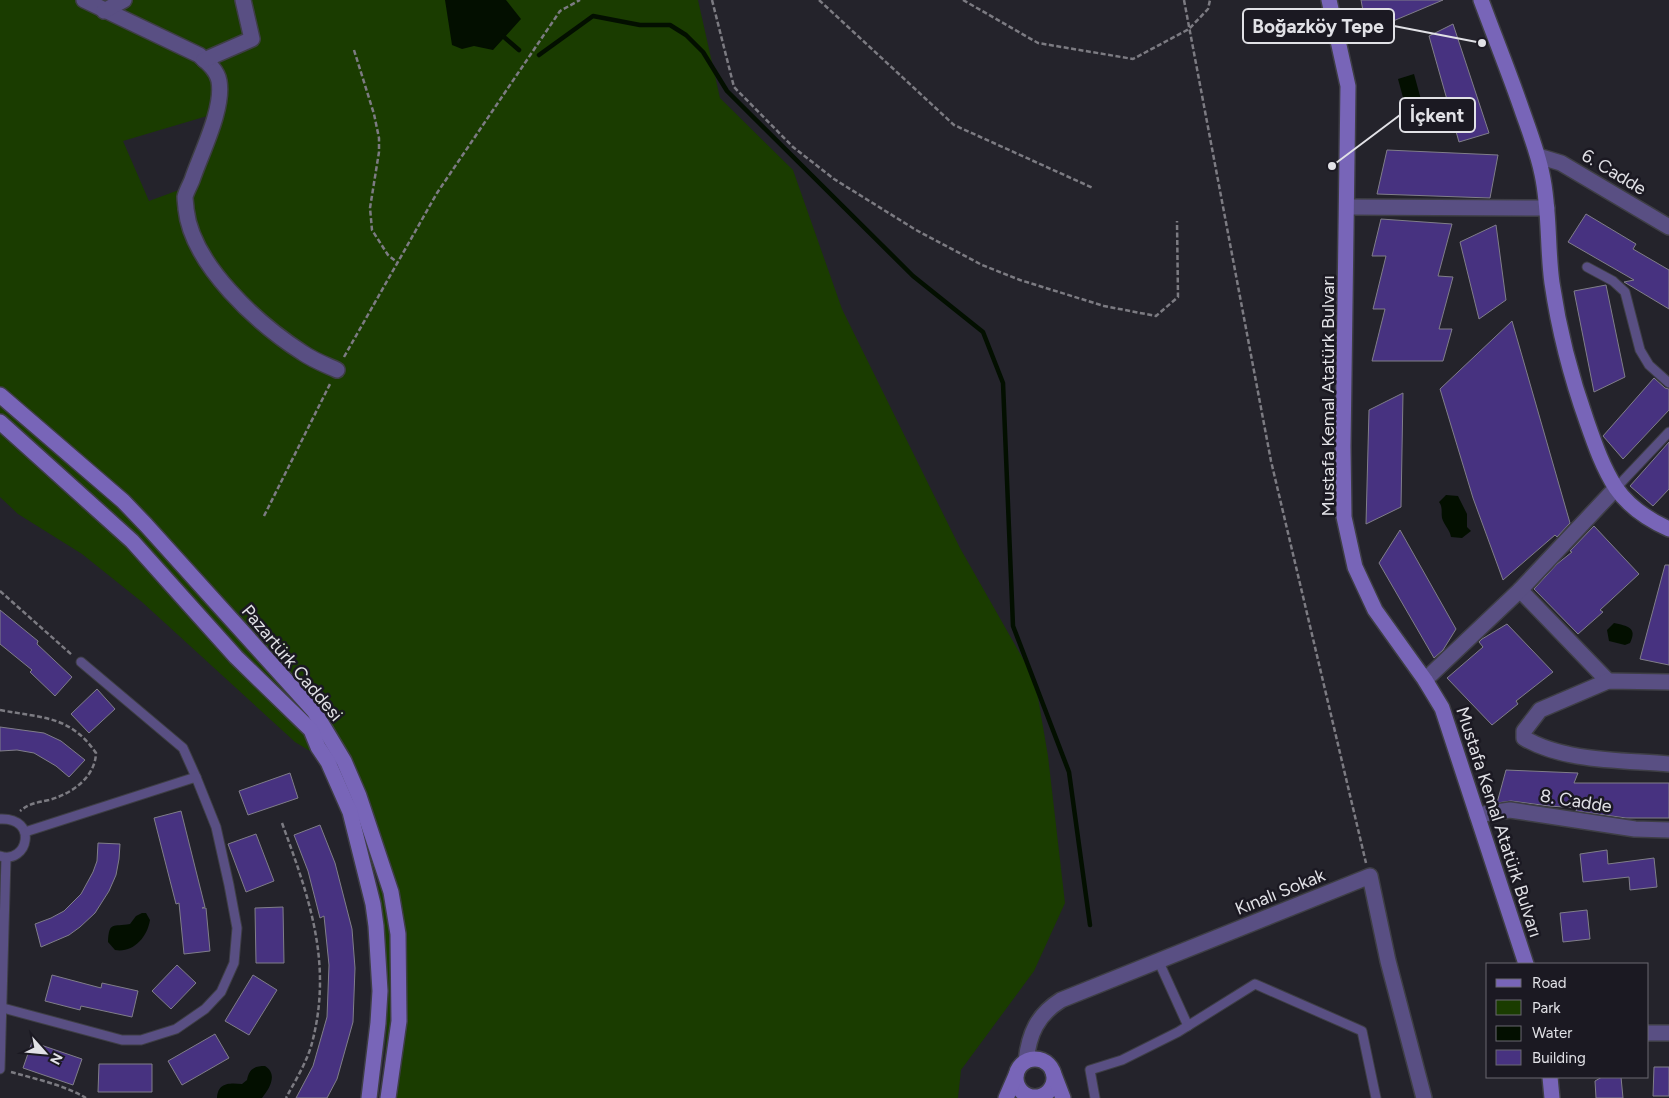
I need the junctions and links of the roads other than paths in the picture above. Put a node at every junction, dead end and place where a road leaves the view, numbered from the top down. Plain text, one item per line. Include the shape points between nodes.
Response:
1 (84, 0) edge
2 (124, 0) edge
3 (243, 0) edge
4 (1329, 0) edge
5 (1481, 0) edge
6 (104, 11) junction
7 (204, 60) junction
8 (1538, 156) junction
9 (1348, 207) junction
10 (1547, 208) junction
11 (1669, 227) edge
12 (1587, 267) dead end
13 (337, 370) road end
14 (1669, 383) edge
15 (0, 395) edge
16 (0, 422) edge
17 (1669, 432) edge
18 (1616, 488) junction
19 (1669, 529) edge
20 (1520, 590) junction
21 (81, 662) road end
22 (1425, 680) junction
23 (1608, 681) junction
24 (1669, 682) edge
25 (1669, 764) edge
26 (196, 777) junction
27 (1477, 814) junction
28 (0, 819) edge
29 (1669, 830) edge
30 (25, 832) junction
31 (3, 857) edge
32 (1158, 960) junction
33 (1526, 963) edge
34 (3, 1008) junction
35 (1188, 1026) junction
36 (1649, 1033) edge
37 (1669, 1033) edge
38 (1026, 1061) junction
39 (0, 1069) edge
40 (1052, 1071) junction
41 (1016, 1075) junction
42 (1550, 1078) edge
43 (1033, 1097) edge
44 (369, 1098) edge
45 (388, 1098) edge
46 (1006, 1098) edge
47 (1064, 1098) edge
48 (1095, 1098) edge
49 (1376, 1098) edge
50 (1424, 1098) edge
51 (1552, 1098) edge

1 - 6 street
2 - 6 street
3 - 7 street via 252,39
4 - 9 street, Mustafa Kemal Atatürk Bulvarı via 1348,86
5 - 8 street
6 - 7 street
7 - 13 street via 211,65 219,80 220,99 185,198 188,222 197,246 224,284 270,328 304,354
8 - 10 street
8 - 11 street, 6. Cadde via 1562,163
9 - 10 street
9 - 22 street, Mustafa Kemal Atatürk Bulvarı via 1344,517 1355,568 1375,610
10 - 18 street via 1552,283 1566,354 1594,444
12 - 14 lane via 1625,292 1640,350 1649,365
15 - 45 street, Pazartürk Caddesi via 146,525 314,712 344,761 391,892 398,934 399,1021
16 - 44 street, Pazartürk Caddesi via 132,542 236,657 311,730 350,812 375,918 380,992
17 - 18 lane
18 - 19 street via 1640,512
18 - 20 street
20 - 22 street
20 - 23 street
21 - 26 lane via 183,748
22 - 27 street, Mustafa Kemal Atatürk Bulvarı via 1442,708
23 - 24 street
23 - 25 street via 1540,710 1524,731 1524,738 1539,747 1585,757
26 - 30 lane
26 - 34 lane via 216,827 237,928 234,963 221,992 176,1029 141,1040 122,1040
27 - 29 street, 8. Cadde via 1510,810 1635,829
27 - 33 street, Mustafa Kemal Atatürk Bulvarı
28 - 30 lane via 11,818 20,823
30 - 31 lane via 25,845 18,854
31 - 34 lane
32 - 35 lane
32 - 38 street, Kınalı Sokak via 1050,1006 1037,1023
32 - 50 street, Kınalı Sokak via 1370,876 1388,961
34 - 39 lane
35 - 48 lane via 1122,1060 1090,1070
35 - 49 lane via 1254,984 1362,1032
36 - 37 street
38 - 40 street via 1044,1062
38 - 41 street
40 - 43 street via 1054,1077 1050,1089
40 - 47 street
41 - 43 street via 1018,1087
41 - 46 street
42 - 51 street

